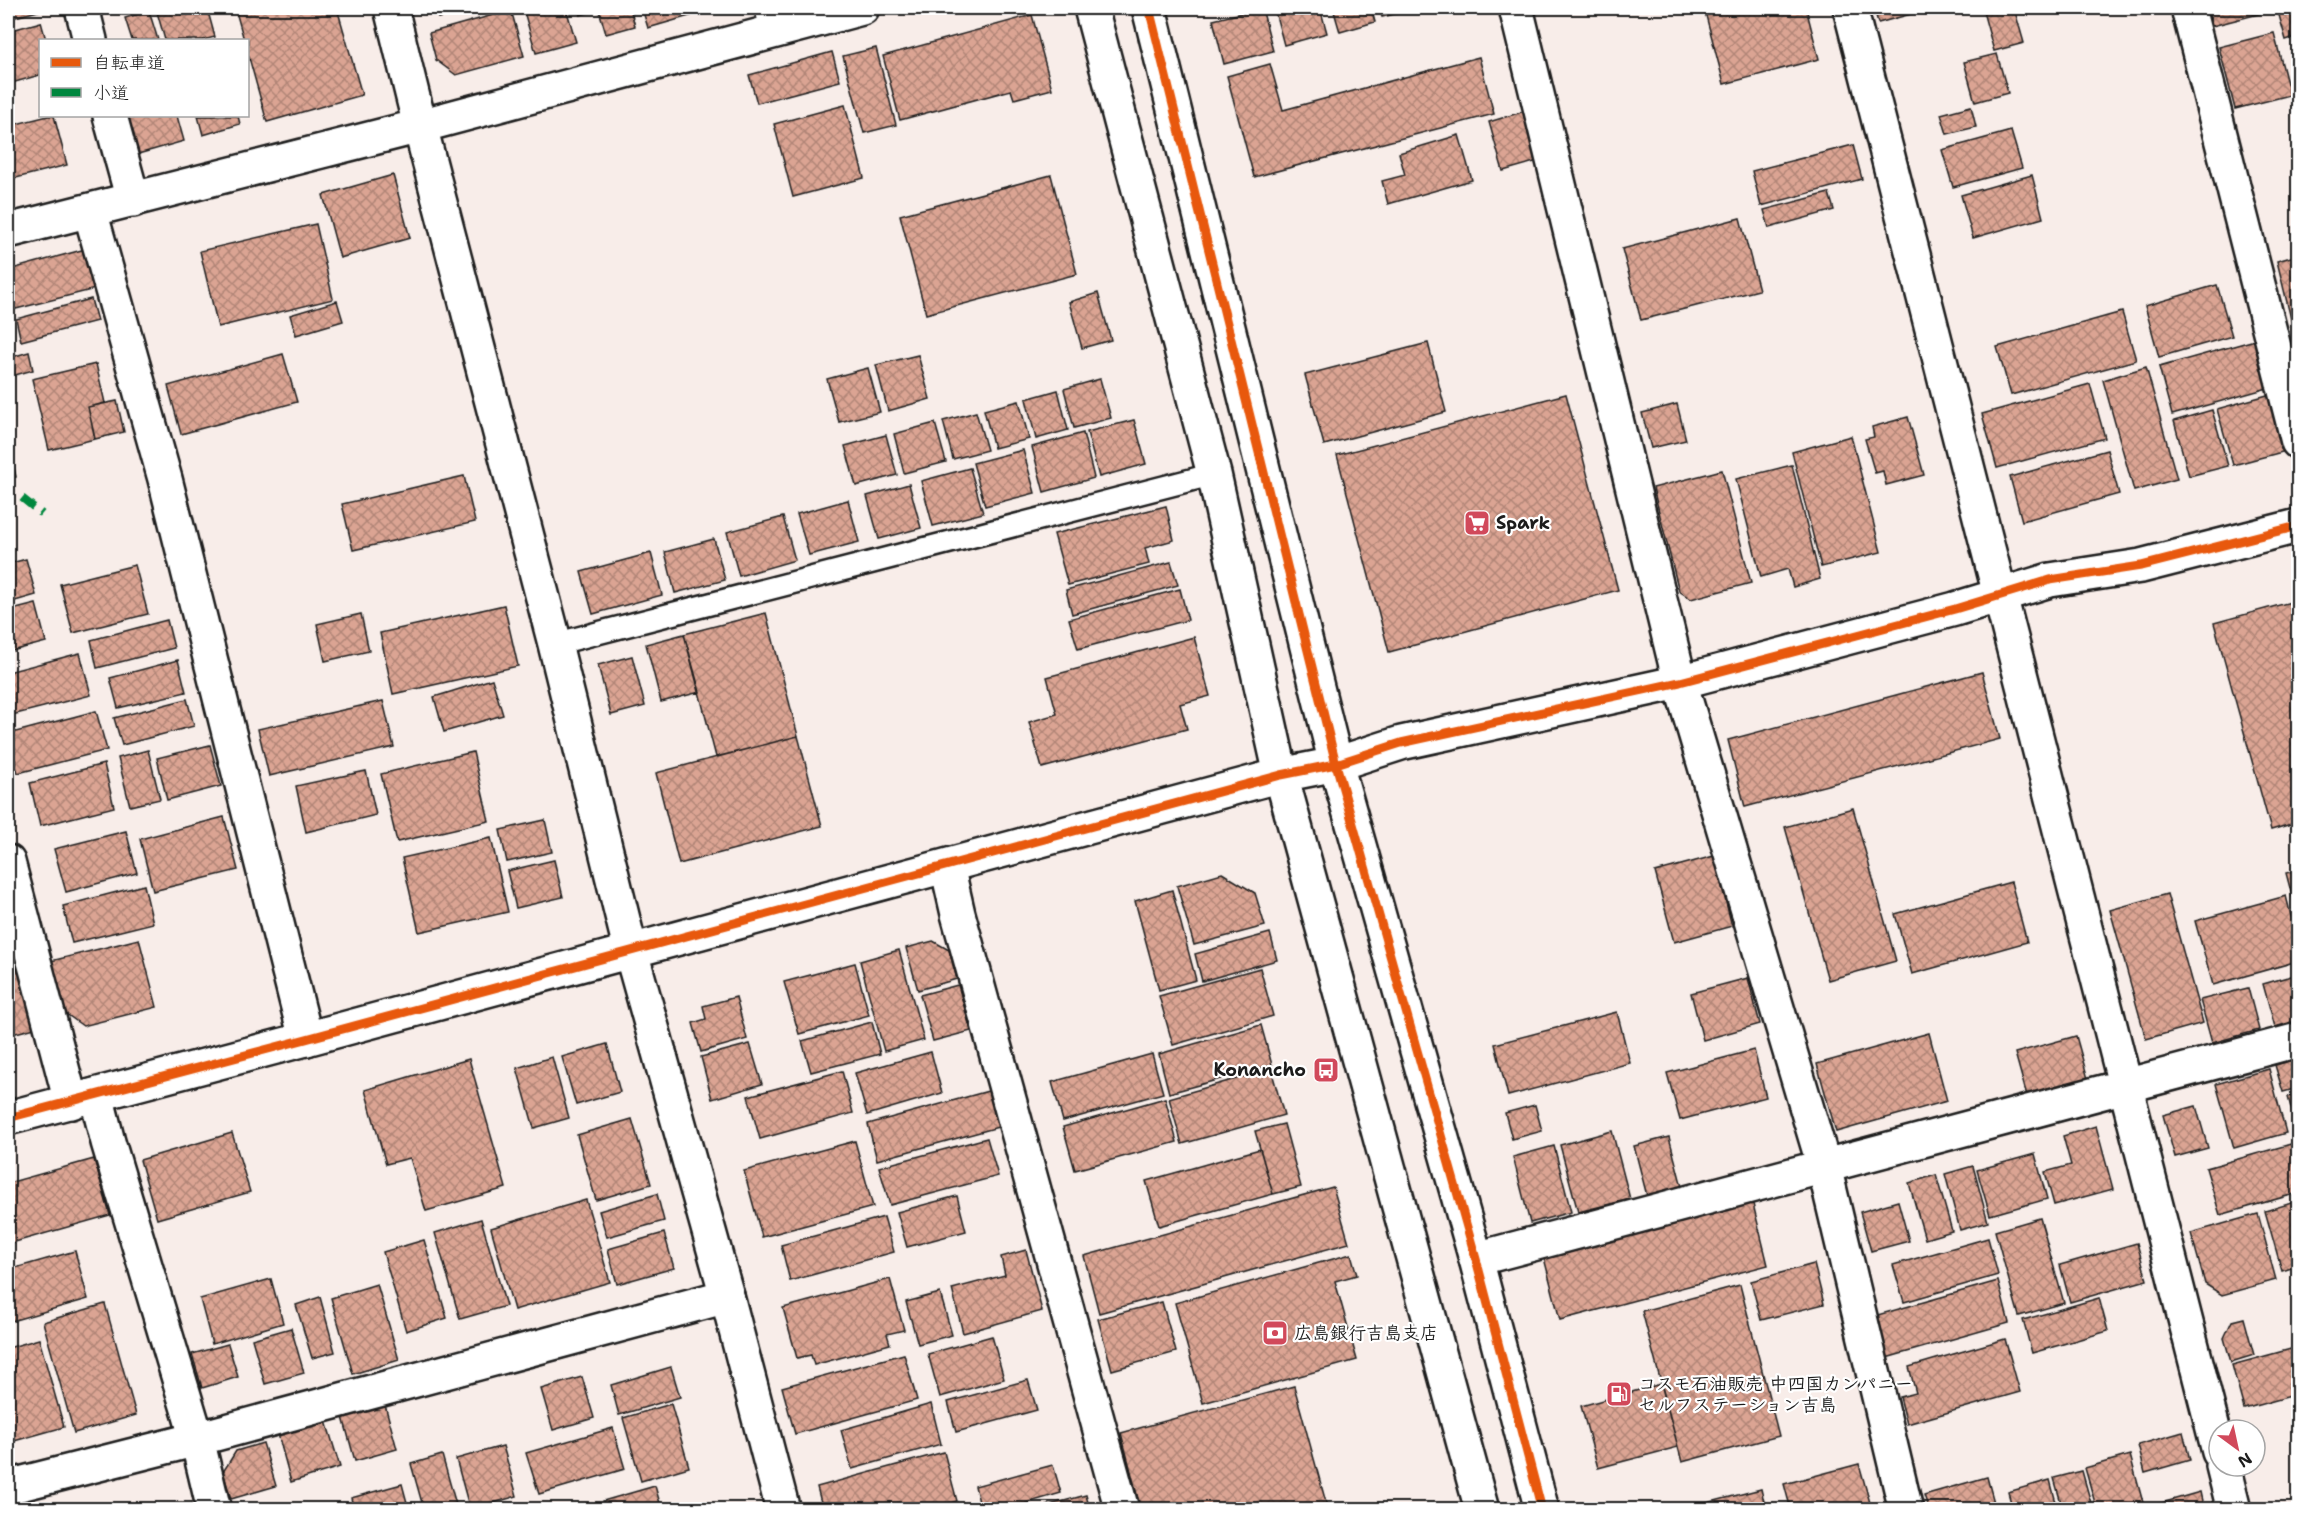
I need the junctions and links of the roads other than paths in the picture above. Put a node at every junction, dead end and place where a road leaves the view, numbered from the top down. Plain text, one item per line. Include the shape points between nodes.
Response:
1 (82, 8) edge
2 (391, 8) edge
3 (862, 8) edge
4 (1091, 8) edge
5 (1149, 8) edge
6 (1516, 8) edge
7 (1850, 8) edge
8 (2188, 8) edge
9 (774, 19) edge
10 (90, 39) edge
11 (110, 117) edge
12 (420, 126) junction
13 (133, 200) junction
14 (90, 211) junction
15 (8, 231) edge
16 (2298, 442) edge
17 (1214, 474) junction
18 (2298, 526) edge
19 (2000, 596) junction
20 (555, 644) junction
21 (1680, 682) junction
22 (1336, 764) junction
23 (1281, 775) junction
24 (8, 862) edge
25 (946, 866) junction
26 (631, 952) junction
27 (306, 1040) junction
28 (2298, 1040) edge
29 (2126, 1086) junction
30 (83, 1098) junction
31 (8, 1118) edge
32 (1824, 1166) junction
33 (1476, 1259) junction
34 (727, 1296) junction
35 (2210, 1418) edge
36 (197, 1439) junction
37 (2226, 1478) edge
38 (8, 1487) edge
39 (214, 1509) edge
40 (783, 1509) edge
41 (1122, 1509) edge
42 (1482, 1509) edge
43 (1542, 1509) edge
44 (1906, 1509) edge
45 (2234, 1509) edge

1 - 10 street
2 - 12 street
3 - 9 street
4 - 17 street
5 - 22 street
6 - 21 street
7 - 19 street
8 - 16 street
9 - 12 street
11 - 13 street
12 - 13 street
12 - 20 street
13 - 14 street
14 - 15 street
14 - 27 street via 168,491
17 - 20 lane
17 - 23 street
18 - 19 street via 2141,566 2050,580
19 - 21 street
19 - 29 street
20 - 26 street
21 - 22 street via 1401,743
21 - 32 street
22 - 23 street
22 - 33 street
23 - 25 street
23 - 42 street
24 - 30 street
25 - 26 street
25 - 41 street
26 - 27 street
26 - 34 street
27 - 30 street
28 - 29 street
29 - 32 street
29 - 35 street
30 - 31 street
30 - 36 street via 111,1154
32 - 33 street
32 - 44 street
33 - 43 street
34 - 36 street
34 - 40 street
36 - 38 street
36 - 39 street
37 - 45 street

